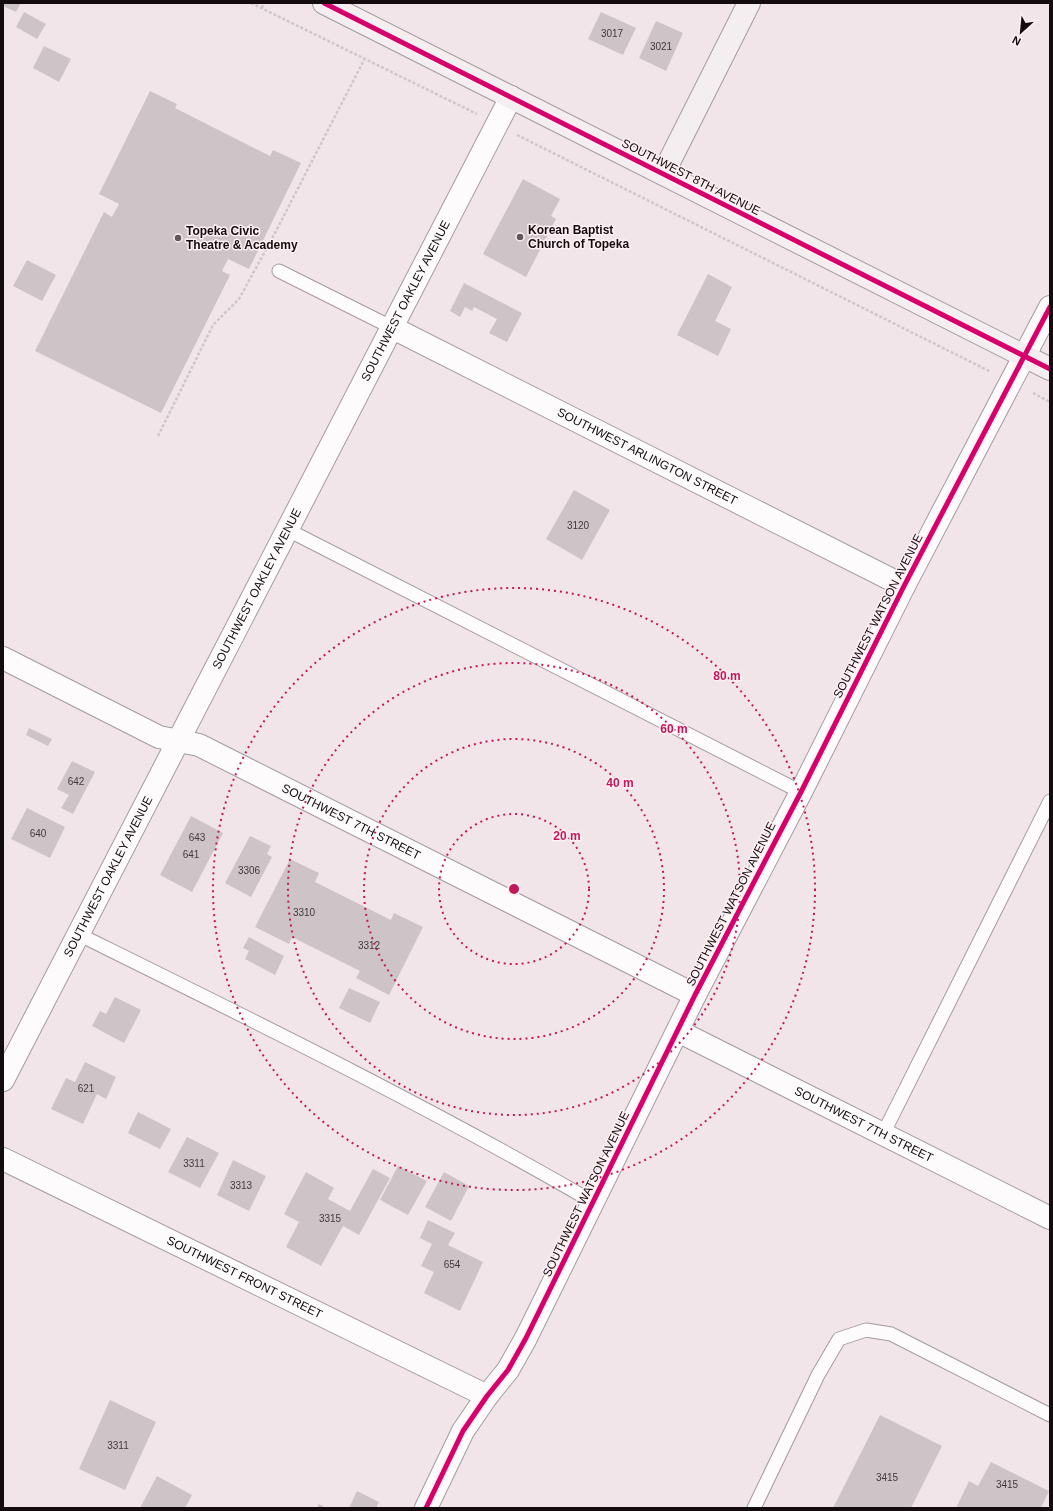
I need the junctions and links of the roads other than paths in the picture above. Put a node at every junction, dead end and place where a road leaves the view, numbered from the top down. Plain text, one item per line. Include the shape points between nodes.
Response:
1 (324, 3) edge
2 (749, 3) edge
3 (511, 97) junction
4 (663, 174) junction
5 (279, 271) dead end
6 (1050, 307) edge
7 (391, 327) junction
8 (1025, 356) junction
9 (1050, 369) edge
10 (288, 530) junction
11 (904, 586) junction
12 (3, 658) edge
13 (178, 741) junction
14 (801, 792) junction
15 (1050, 802) edge
16 (78, 934) junction
17 (695, 995) junction
18 (678, 1032) junction
19 (3, 1080) edge
20 (883, 1134) junction
21 (3, 1159) edge
22 (593, 1202) junction
23 (1050, 1218) edge
24 (487, 1396) junction
25 (1050, 1415) edge
26 (426, 1508) edge
27 (754, 1508) edge

1 - 3 street, SOUTHWEST 8TH AVENUE
2 - 4 street
3 - 4 street, SOUTHWEST 8TH AVENUE
3 - 7 street, SOUTHWEST OAKLEY AVENUE
4 - 8 street, SOUTHWEST 8TH AVENUE
5 - 7 lane
6 - 8 street, SOUTHWEST WATSON AVENUE
7 - 10 street, SOUTHWEST OAKLEY AVENUE
7 - 11 street, SOUTHWEST ARLINGTON STREET
8 - 9 street, SOUTHWEST 8TH AVENUE
8 - 11 street, SOUTHWEST WATSON AVENUE
10 - 13 street, SOUTHWEST OAKLEY AVENUE
10 - 14 lane
11 - 14 street, SOUTHWEST WATSON AVENUE
12 - 13 street, SOUTHWEST 7TH STREET via 159,737
13 - 16 street, SOUTHWEST OAKLEY AVENUE
13 - 17 street, SOUTHWEST 7TH STREET via 200,745
14 - 17 street, SOUTHWEST WATSON AVENUE
15 - 20 lane
16 - 19 street, SOUTHWEST OAKLEY AVENUE
16 - 22 lane via 353,1071
17 - 18 street, SOUTHWEST WATSON AVENUE
18 - 20 street, SOUTHWEST 7TH STREET
18 - 22 street, SOUTHWEST WATSON AVENUE
20 - 23 street, SOUTHWEST 7TH STREET
21 - 24 street, SOUTHWEST FRONT STREET
22 - 24 street, SOUTHWEST WATSON AVENUE via 526,1338 508,1370
24 - 26 street, SOUTHWEST WATSON AVENUE via 463,1431
25 - 27 lane via 891,1334 866,1330 839,1339 818,1375

